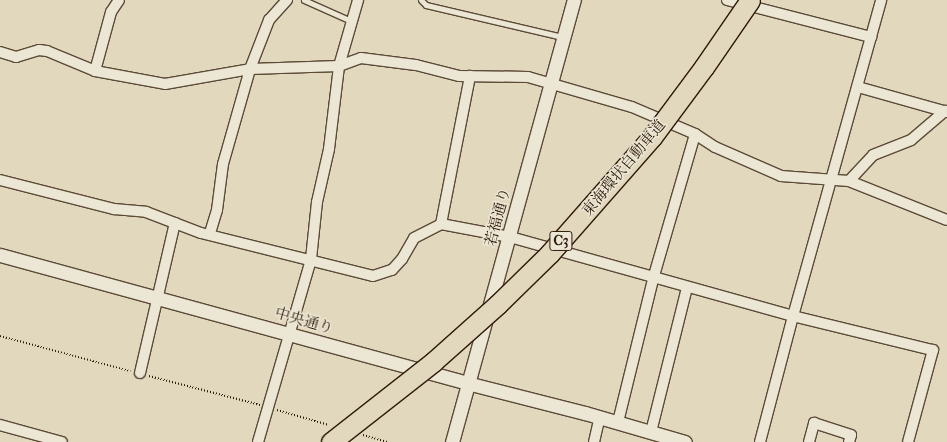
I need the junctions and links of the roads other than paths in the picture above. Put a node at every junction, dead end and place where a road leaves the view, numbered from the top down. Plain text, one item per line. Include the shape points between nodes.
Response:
1 (119, 0) edge
2 (287, 0) edge
3 (304, 0) edge
4 (358, 0) edge
5 (421, 0) edge
6 (574, 0) edge
7 (727, 0) edge
8 (750, 0) edge
9 (881, 0) edge
10 (350, 21) junction
11 (563, 37) junction
12 (871, 37) junction
13 (0, 52) edge
14 (339, 66) junction
15 (250, 69) junction
16 (95, 70) junction
17 (470, 76) junction
18 (550, 82) junction
19 (858, 87) junction
20 (946, 111) edge
21 (695, 134) junction
22 (0, 180) edge
23 (831, 180) junction
24 (849, 181) junction
25 (947, 220) edge
26 (175, 223) junction
27 (441, 224) junction
28 (210, 233) junction
29 (510, 237) junction
30 (0, 255) edge
31 (311, 259) junction
32 (652, 279) junction
33 (687, 288) junction
34 (157, 297) junction
35 (793, 316) junction
36 (290, 333) junction
37 (140, 373) road end
38 (467, 383) junction
39 (600, 417) junction
40 (618, 422) junction
41 (0, 425) edge
42 (651, 432) junction
43 (333, 434) edge
44 (62, 442) edge
45 (258, 442) edge
46 (452, 442) edge
47 (594, 442) edge
48 (685, 442) edge
49 (760, 442) edge
50 (809, 442) edge
51 (849, 442) edge
52 (908, 442) edge

1 - 16 street via 111,12
2 - 15 street via 269,20
3 - 10 lane
4 - 10 street
5 - 11 lane via 426,4
6 - 11 street, 若福通り
7 - 12 street
8 - 43 highway, 東海環状自動車道 / C3, bridge via 704,68 652,137 550,253 433,362
9 - 12 street
10 - 14 street
11 - 18 street, 若福通り
12 - 19 street
13 - 16 street via 16,57 39,50 47,51
14 - 15 street
14 - 17 street via 361,58
14 - 31 street via 329,149 317,202
15 - 16 street via 165,84
15 - 28 street via 223,164 217,210
17 - 18 street via 528,77
17 - 27 street
18 - 21 street via 632,107
18 - 29 street, 若福通り
19 - 20 street
19 - 23 street
20 - 24 street via 911,140 873,155
21 - 23 street via 716,147 781,176 829,177
21 - 32 street
22 - 26 street via 100,206 146,212
23 - 24 street
23 - 35 street
24 - 25 street
26 - 28 street via 201,233
26 - 34 street
27 - 29 street
27 - 31 street via 414,238 392,270 373,276
28 - 31 street
29 - 32 street
29 - 38 street, 若福通り
30 - 34 street, 中央通り
31 - 36 street
32 - 33 street
32 - 40 street
33 - 35 street
33 - 42 street
34 - 36 street, 中央通り
34 - 37 street
35 - 49 street
35 - 52 street via 933,350
36 - 38 street, 中央通り
36 - 45 street
38 - 39 street, 中央通り
38 - 46 street, 若福通り
39 - 40 street, 中央通り
39 - 47 street
40 - 42 street
41 - 44 street
42 - 48 street
50 - 51 street via 814,423 851,435

